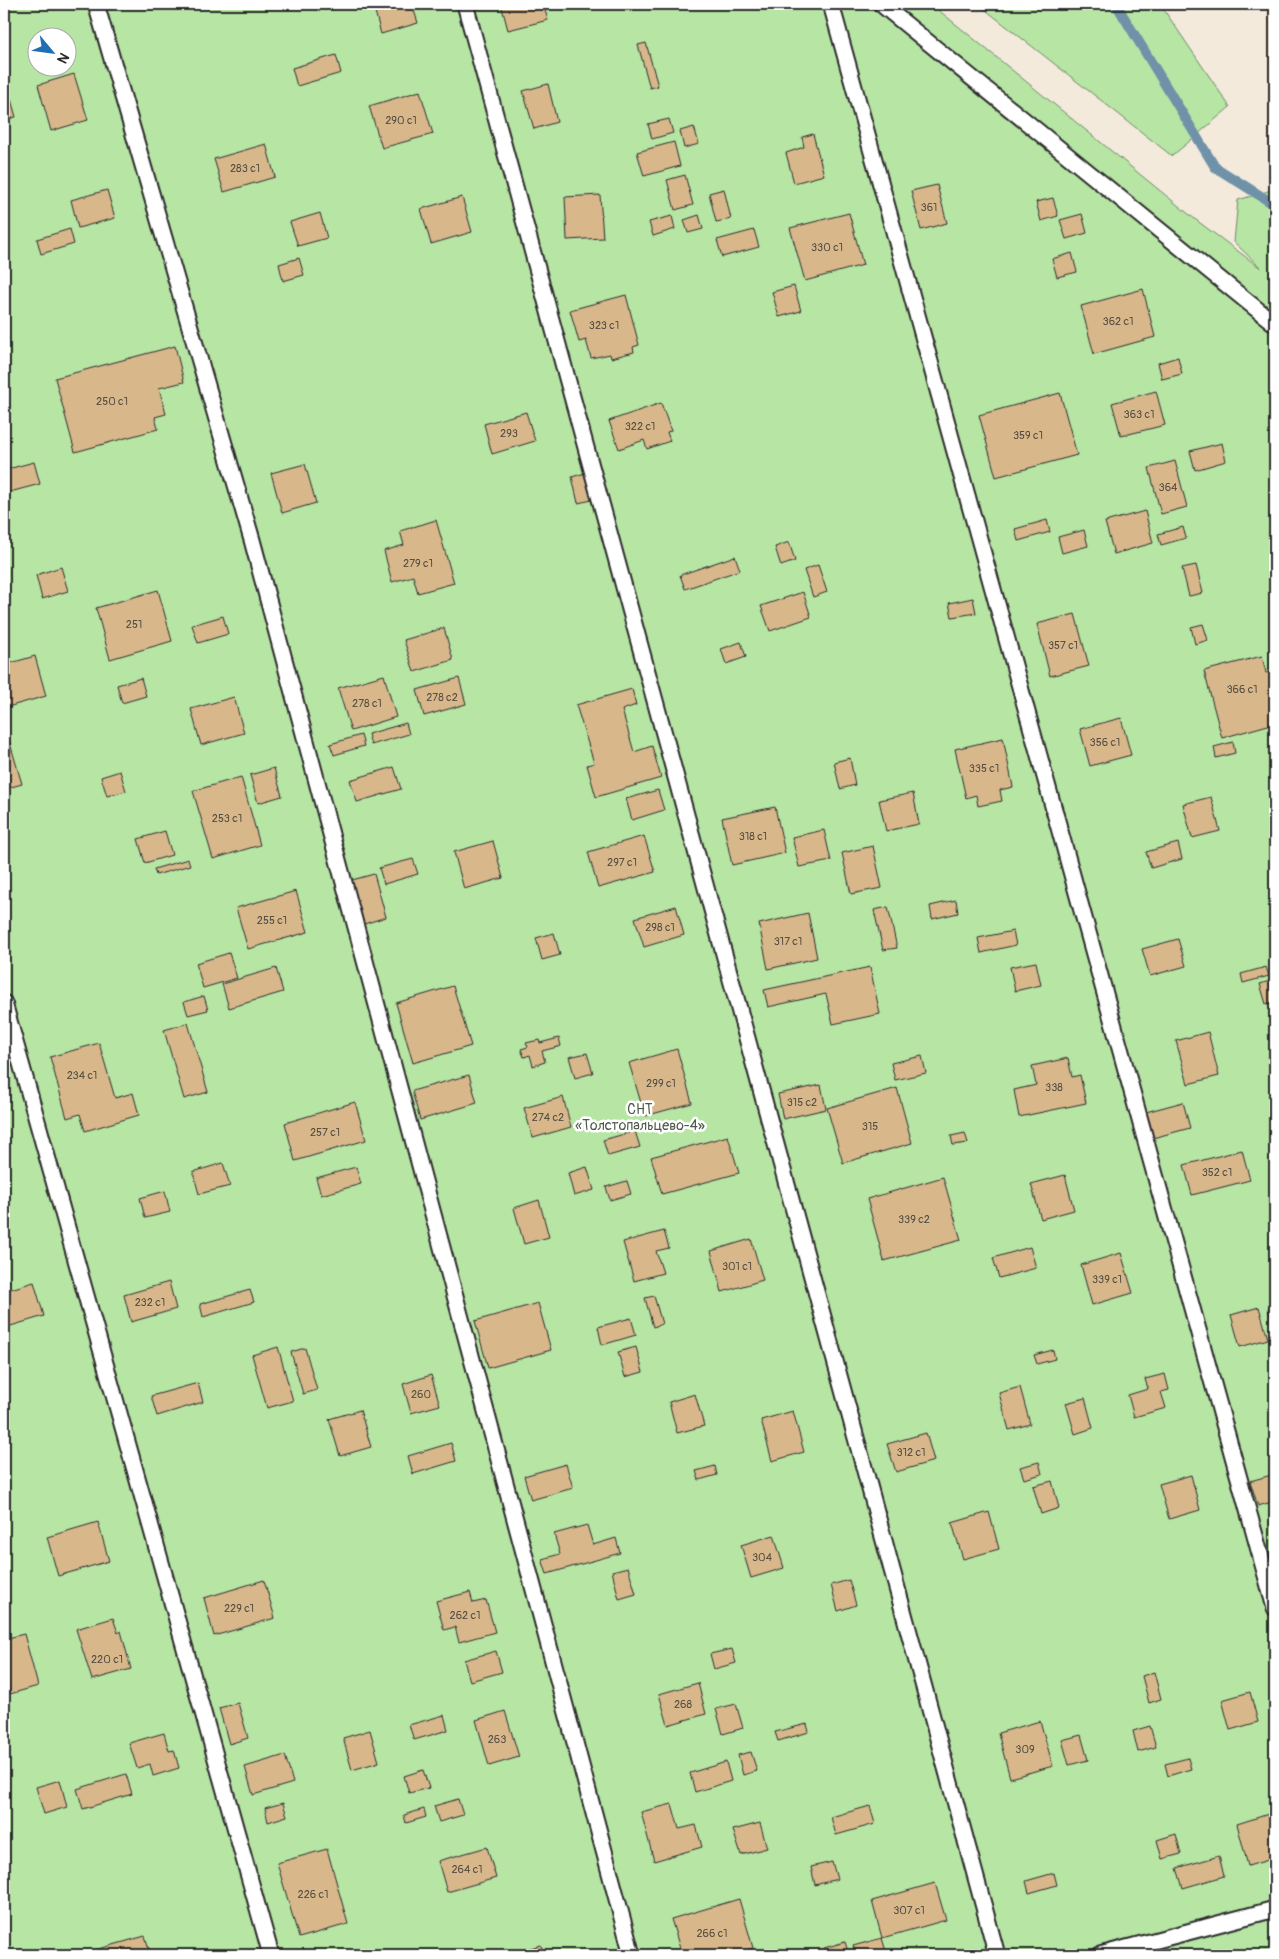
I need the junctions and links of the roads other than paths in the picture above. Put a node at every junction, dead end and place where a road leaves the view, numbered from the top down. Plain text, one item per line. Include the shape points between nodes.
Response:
1 (96, 4) edge
2 (465, 4) edge
3 (831, 4) edge
4 (881, 4) edge
5 (1275, 324) edge
6 (4, 1003) edge
7 (1275, 1608) edge
8 (1275, 1909) edge
9 (271, 1955) edge
10 (632, 1955) edge
11 (997, 1955) edge
12 (1100, 1955) edge

1 - 10 lane via 252,540
2 - 11 lane
3 - 7 lane
4 - 5 lane
6 - 9 lane
8 - 12 lane

